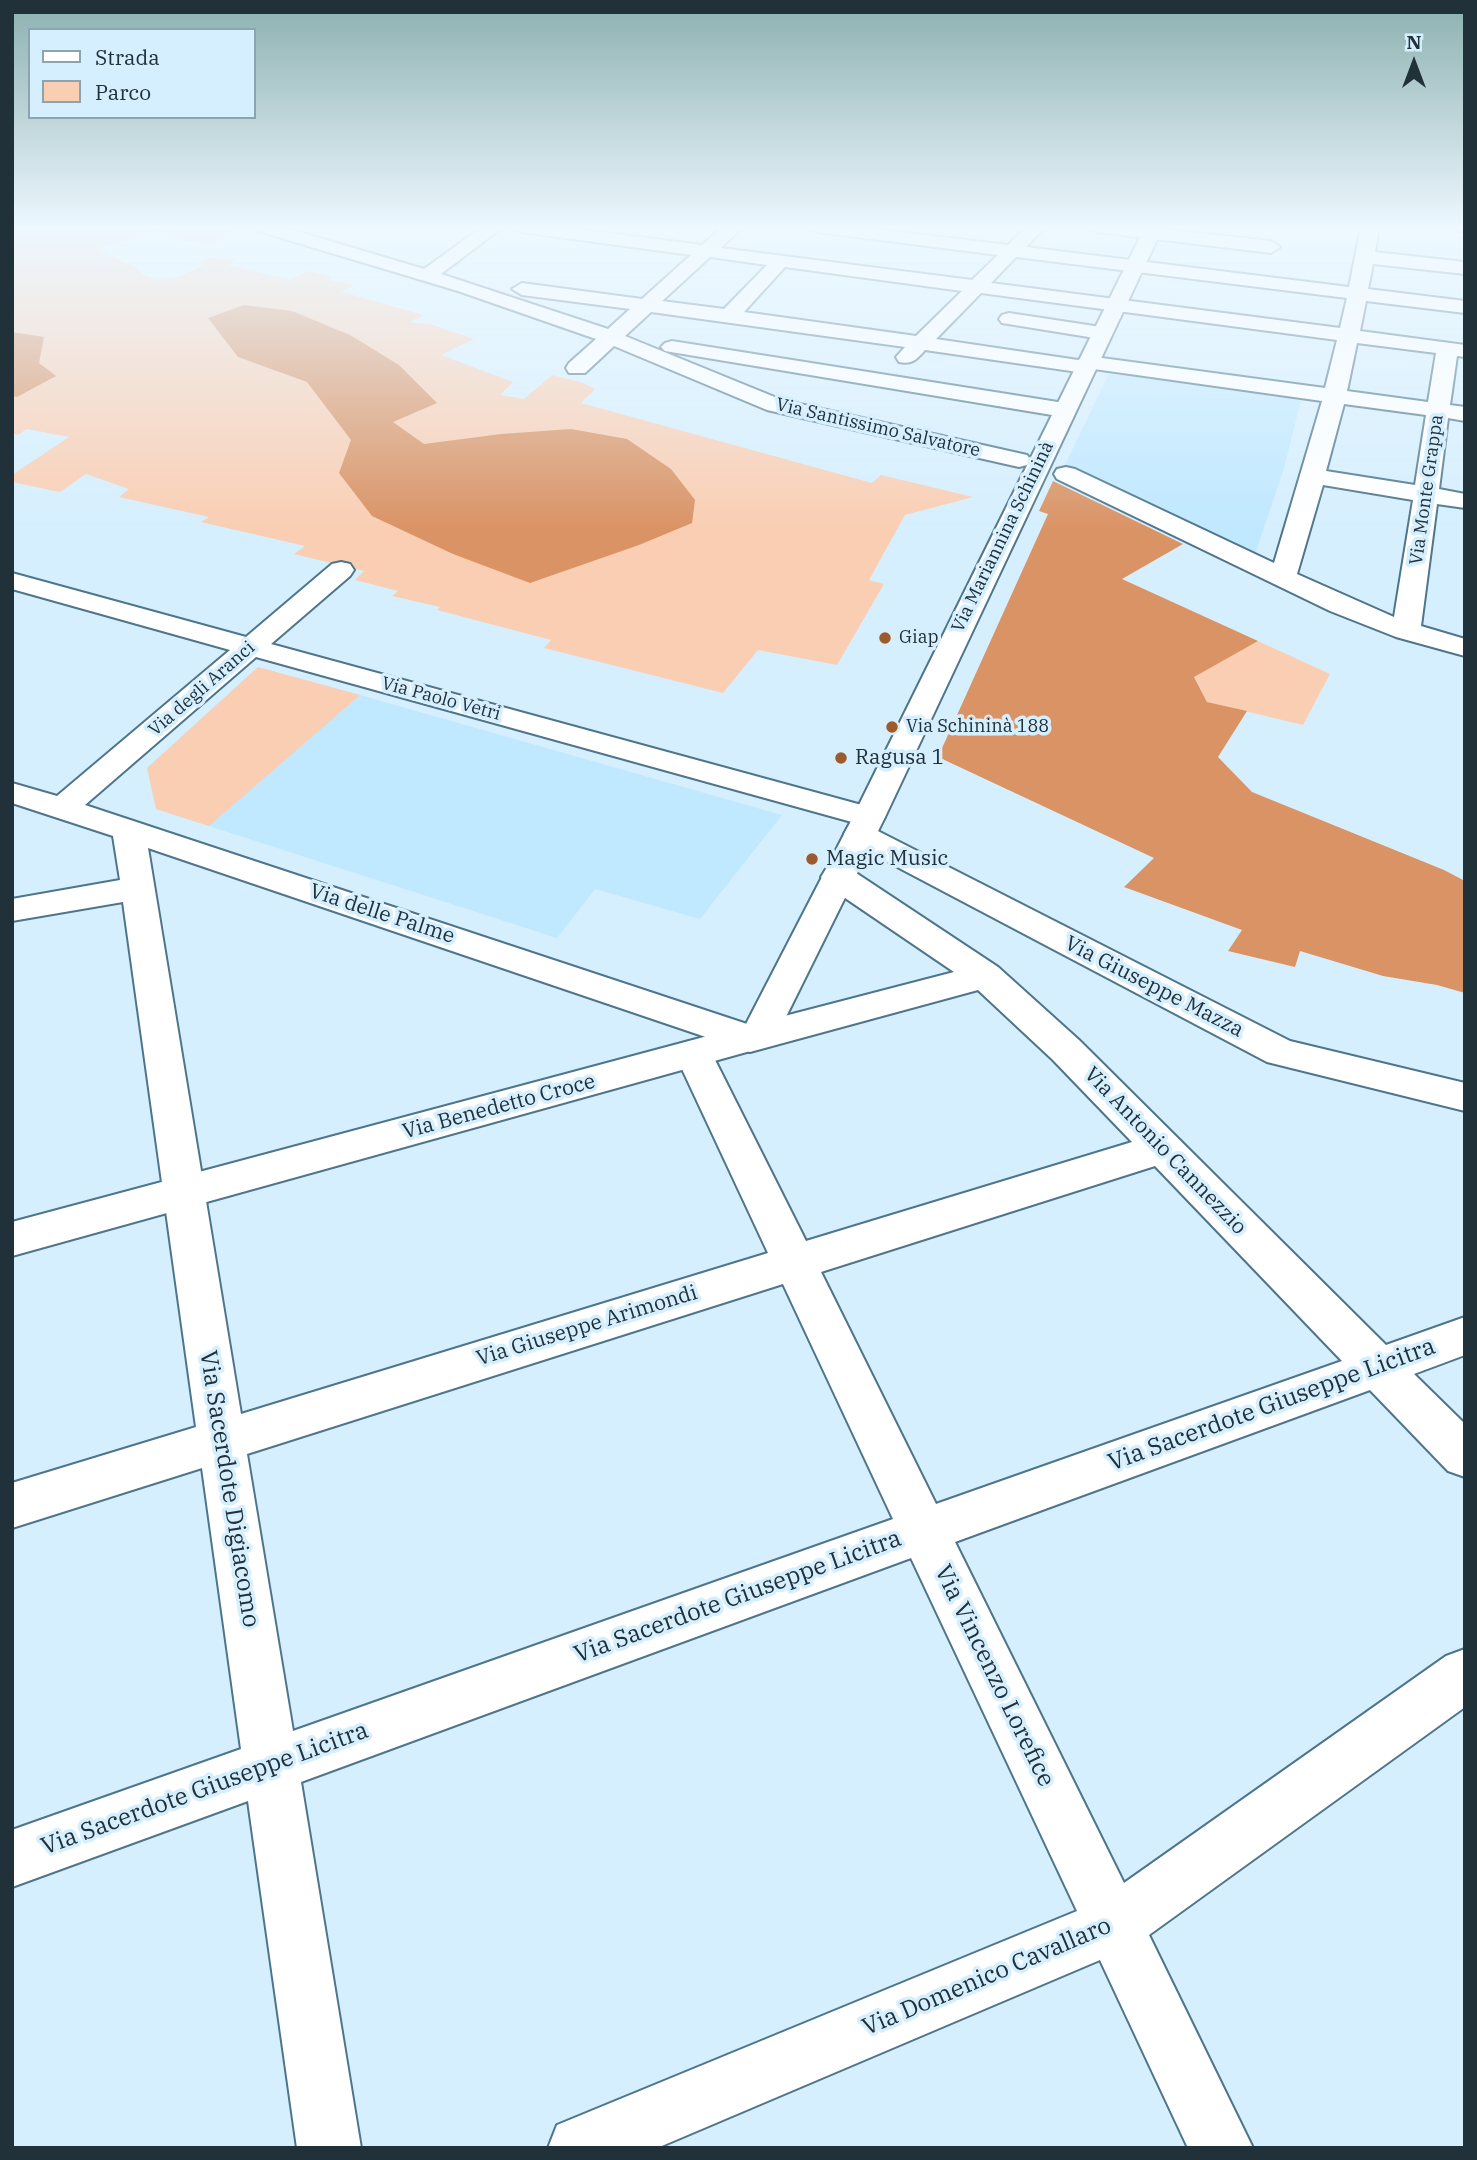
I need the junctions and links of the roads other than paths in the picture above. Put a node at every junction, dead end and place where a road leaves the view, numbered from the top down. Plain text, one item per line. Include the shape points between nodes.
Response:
1 (582, 328) edge
2 (624, 328) edge
3 (812, 328) edge
4 (837, 328) edge
5 (936, 328) edge
6 (1067, 328) edge
7 (1104, 328) edge
8 (1247, 328) edge
9 (1286, 328) edge
10 (1352, 328) edge
11 (834, 331) junction
12 (1101, 333) junction
13 (1350, 336) junction
14 (614, 339) junction
15 (922, 343) junction
16 (1456, 350) edge
17 (1086, 365) junction
18 (805, 367) junction
19 (577, 368) dead end
20 (883, 379) junction
21 (1230, 380) junction
22 (1335, 396) junction
23 (775, 405) junction
24 (1064, 410) junction
25 (1438, 411) junction
26 (1465, 414) edge
27 (845, 421) junction
28 (1019, 460) dead end
29 (1066, 474) dead end
30 (1314, 476) junction
31 (1426, 495) junction
32 (1465, 501) edge
33 (341, 570) dead end
34 (1283, 578) junction
35 (12, 581) edge
36 (1406, 631) junction
37 (251, 647) junction
38 (1465, 648) edge
39 (12, 792) edge
40 (62, 808) junction
41 (864, 825) junction
42 (129, 831) junction
43 (838, 877) junction
44 (138, 888) junction
45 (12, 910) edge
46 (985, 976) junction
47 (755, 1037) junction
48 (694, 1054) junction
49 (1465, 1097) edge
50 (1162, 1148) junction
51 (184, 1193) junction
52 (12, 1239) edge
53 (794, 1262) junction
54 (1465, 1336) edge
55 (1378, 1367) junction
56 (222, 1440) junction
57 (1465, 1456) edge
58 (12, 1506) edge
59 (924, 1530) junction
60 (1465, 1675) edge
61 (271, 1766) junction
62 (12, 1859) edge
63 (1114, 1925) junction
64 (329, 2148) edge
65 (580, 2148) edge
66 (1221, 2148) edge

1 - 14 street, Via Santissimo Salvatore
2 - 14 street
3 - 11 street
4 - 11 street
5 - 15 street
6 - 12 street
7 - 12 street, Via Mariannina Schininà
8 - 21 street
9 - 13 street
10 - 13 street
11 - 15 street
11 - 18 street
12 - 17 street, Via Mariannina Schininà
13 - 16 street
13 - 22 street
14 - 18 street
14 - 19 street
14 - 23 street, Via Santissimo Salvatore
15 - 17 street
15 - 20 street
16 - 25 street, Via Monte Grappa
17 - 21 street
17 - 24 street, Via Mariannina Schininà
18 - 20 street
18 - 23 street
20 - 24 street
20 - 27 street
21 - 22 street
22 - 25 street
22 - 30 street
23 - 27 street, Via Santissimo Salvatore
24 - 41 street, Via Mariannina Schininà
25 - 26 street
25 - 31 street, Via Monte Grappa
27 - 28 street, Via Santissimo Salvatore
29 - 34 street
30 - 31 street
30 - 34 street
31 - 32 street
31 - 36 street, Via Monte Grappa
33 - 37 street, Via degli Aranci
34 - 36 street
35 - 37 street, Via Paolo Vetri
36 - 38 street
37 - 40 street, Via degli Aranci
37 - 41 street, Via Paolo Vetri
39 - 40 street, Via delle Palme
40 - 42 street, Via delle Palme
41 - 43 street, Via Mariannina Schininà
41 - 49 street, Via Giuseppe Mazza via 1280,1052
42 - 44 street, Via Sacerdote Digiacomo
42 - 47 street, Via delle Palme
43 - 46 street, Via Antonio Cannezzio
43 - 47 street, Via Mariannina Schininà
44 - 45 street
44 - 51 street, Via Sacerdote Digiacomo
46 - 47 street, Via Benedetto Croce
46 - 50 street, Via Antonio Cannezzio via 1066,1049
47 - 48 street, Via Benedetto Croce
48 - 51 street, Via Benedetto Croce
48 - 53 street, Via Vincenzo Lorefice
50 - 53 street, Via Giuseppe Arimondi
50 - 55 street, Via Antonio Cannezzio
51 - 52 street, Via Benedetto Croce
51 - 56 street, Via Sacerdote Digiacomo
53 - 56 street, Via Giuseppe Arimondi
53 - 59 street, Via Vincenzo Lorefice
54 - 55 street, Via Sacerdote Giuseppe Licitra
55 - 57 street, Via Antonio Cannezzio
55 - 59 street, Via Sacerdote Giuseppe Licitra
56 - 58 street, Via Giuseppe Arimondi
56 - 61 street, Via Sacerdote Digiacomo
59 - 61 street, Via Sacerdote Giuseppe Licitra
59 - 63 street, Via Vincenzo Lorefice
60 - 63 street, Via Domenico Cavallaro
61 - 62 street, Via Sacerdote Giuseppe Licitra
61 - 64 street, Via Sacerdote Digiacomo
63 - 65 street, Via Domenico Cavallaro
63 - 66 street, Via Vincenzo Lorefice

